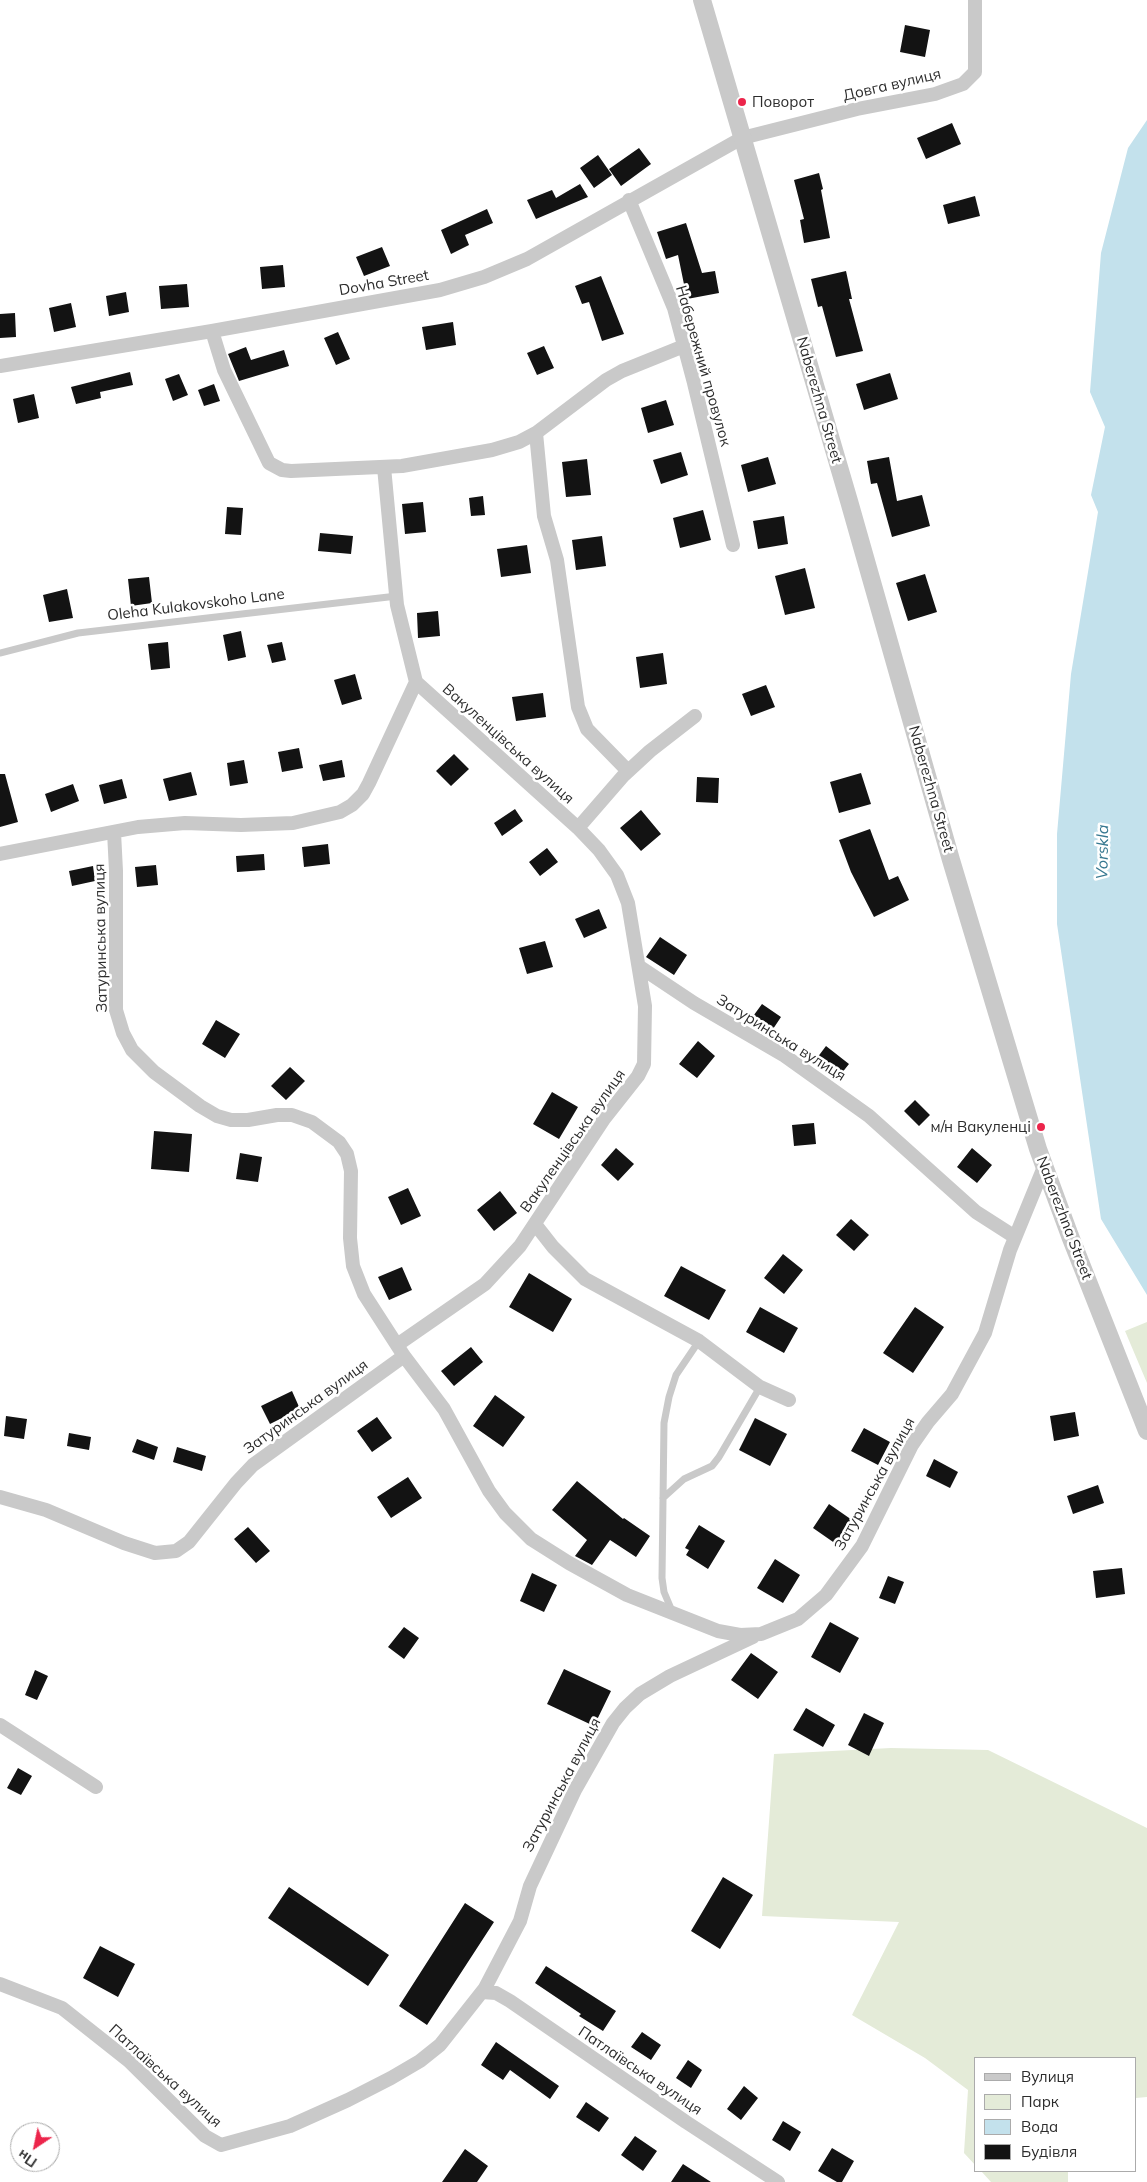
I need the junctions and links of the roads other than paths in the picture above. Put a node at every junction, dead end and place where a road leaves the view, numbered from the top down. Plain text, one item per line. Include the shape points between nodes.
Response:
1 (702, 0) edge
2 (975, 0) edge
3 (742, 138) junction
4 (630, 200) junction
5 (212, 331) junction
6 (684, 346) junction
7 (0, 366) edge
8 (536, 433) junction
9 (384, 467) junction
10 (733, 544) dead end
11 (397, 596) junction
12 (0, 654) edge
13 (416, 682) junction
14 (695, 716) dead end
15 (628, 771) junction
16 (578, 828) junction
17 (114, 832) junction
18 (0, 854) edge
19 (640, 967) junction
20 (1044, 1167) junction
21 (534, 1224) junction
22 (1015, 1237) junction
23 (699, 1341) junction
24 (400, 1351) junction
25 (760, 1387) junction
26 (789, 1400) dead end
27 (1147, 1430) edge
28 (0, 1497) edge
29 (663, 1498) junction
30 (672, 1611) junction
31 (761, 1634) junction
32 (0, 1725) edge
33 (96, 1786) dead end
34 (530, 1886) joint
35 (0, 1984) edge
36 (482, 1992) junction
37 (778, 2182) edge

1 - 3 street, Naberezhna Street
2 - 3 street, Довга вулиця via 975,72 964,84 934,94 857,109
3 - 4 street, Dovha Street
3 - 20 street, Naberezhna Street via 951,860
4 - 5 street, Dovha Street via 527,259 464,284
4 - 6 street, Набережний провулок via 674,308
5 - 7 street, Dovha Street
5 - 9 street via 224,370 269,463 291,471
6 - 8 street via 606,380
6 - 10 street, Набережний провулок
8 - 9 street via 492,450
8 - 15 street via 544,516 557,560 578,707 587,729
9 - 11 street
11 - 12 lane, Oleha Kulakovskoho Lane via 78,633
11 - 13 street
13 - 16 street, Вакуленцівська вулиця
13 - 17 street via 366,789 352,805 340,812 293,823 184,823
14 - 15 street
15 - 16 street
16 - 19 street, Вакуленцівська вулиця via 617,875 628,903
17 - 18 street
17 - 24 street, Затуринська вулиця via 116,1010 132,1050 154,1072 217,1116 248,1120 292,1115 312,1122 339,1142 347,1154 351,1171 353,1266 364,1294
19 - 21 street, Вакуленцівська вулиця via 646,1006 644,1064
19 - 22 street, Затуринська вулиця via 785,1056 869,1116 976,1212
20 - 22 street, Затуринська вулиця
20 - 27 street, Naberezhna Street
21 - 23 street via 585,1279
21 - 24 street, Вакуленцівська вулиця via 520,1246 485,1284
22 - 31 street, Затуринська вулиця via 985,1332 952,1394 912,1445 862,1546 826,1595 798,1619
23 - 25 street
23 - 29 lane via 676,1375 669,1397 664,1423
24 - 28 street, Затуринська вулиця via 253,1465 189,1542 176,1551 155,1553 46,1510
24 - 30 street, Затуринська вулиця via 444,1409 499,1506 531,1539 627,1595
25 - 26 street
25 - 29 lane via 712,1466 684,1479
29 - 30 lane via 662,1578
30 - 31 street, Затуринська вулиця via 718,1630 740,1635
31 - 34 street, Затуринська вулиця via 670,1676 640,1694 625,1708 575,1790
32 - 33 street
34 - 36 street, Патлаївська вулиця via 520,1921
35 - 36 street, Патлаївська вулиця via 62,2008 129,2061 204,2136 221,2145 290,2126 391,2078 440,2044
36 - 37 street, Патлаївська вулиця via 496,1993 510,2001

